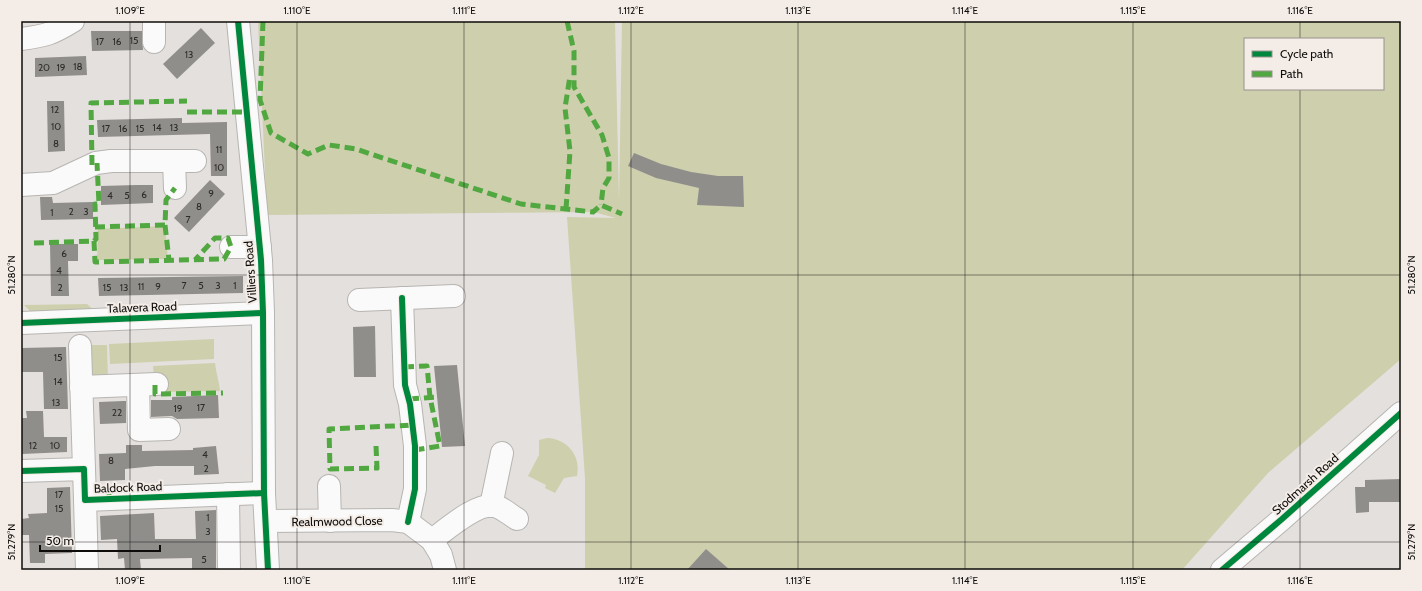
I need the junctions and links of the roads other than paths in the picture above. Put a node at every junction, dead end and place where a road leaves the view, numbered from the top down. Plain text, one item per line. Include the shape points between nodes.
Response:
1 (73, 21) edge
2 (238, 21) edge
3 (21, 39) edge
4 (21, 185) edge
5 (175, 188) dead end
6 (230, 247) dead end
7 (260, 247) junction
8 (454, 296) dead end
9 (402, 298) junction
10 (359, 300) dead end
11 (263, 314) junction
12 (21, 323) edge
13 (80, 346) dead end
14 (81, 387) junction
15 (1401, 413) edge
16 (169, 429) dead end
17 (502, 453) dead end
18 (84, 469) junction
19 (21, 471) edge
20 (329, 486) dead end
21 (264, 493) junction
22 (228, 494) junction
23 (85, 500) junction
24 (491, 506) junction
25 (517, 519) dead end
26 (266, 521) junction
27 (330, 521) junction
28 (408, 522) junction
29 (432, 540) junction
30 (87, 570) edge
31 (229, 570) edge
32 (268, 570) edge
33 (445, 570) edge
34 (1222, 570) edge

1 - 3 street via 43,36
2 - 7 street, Villiers Road
4 - 5 street via 54,183 96,163 184,161
6 - 7 street
7 - 11 street, Villiers Road
8 - 9 street
9 - 10 street
9 - 28 street via 405,385 415,446 415,489
11 - 12 street, Talavera Road
11 - 21 street, Villiers Road
13 - 14 street
14 - 16 street via 148,385 139,430
14 - 18 street
15 - 34 street, Stodmarsh Road
17 - 24 street
18 - 19 street, Baldock Road
18 - 23 street, Baldock Road
20 - 27 street
21 - 22 street, Baldock Road
21 - 26 street, Villiers Road
22 - 23 street, Baldock Road
22 - 31 street
23 - 30 street
24 - 25 street via 504,510
24 - 29 street via 469,513
26 - 27 street, Realmwood Close
26 - 32 street, Villiers Road
27 - 28 street, Realmwood Close
28 - 29 street
29 - 33 street via 441,555

